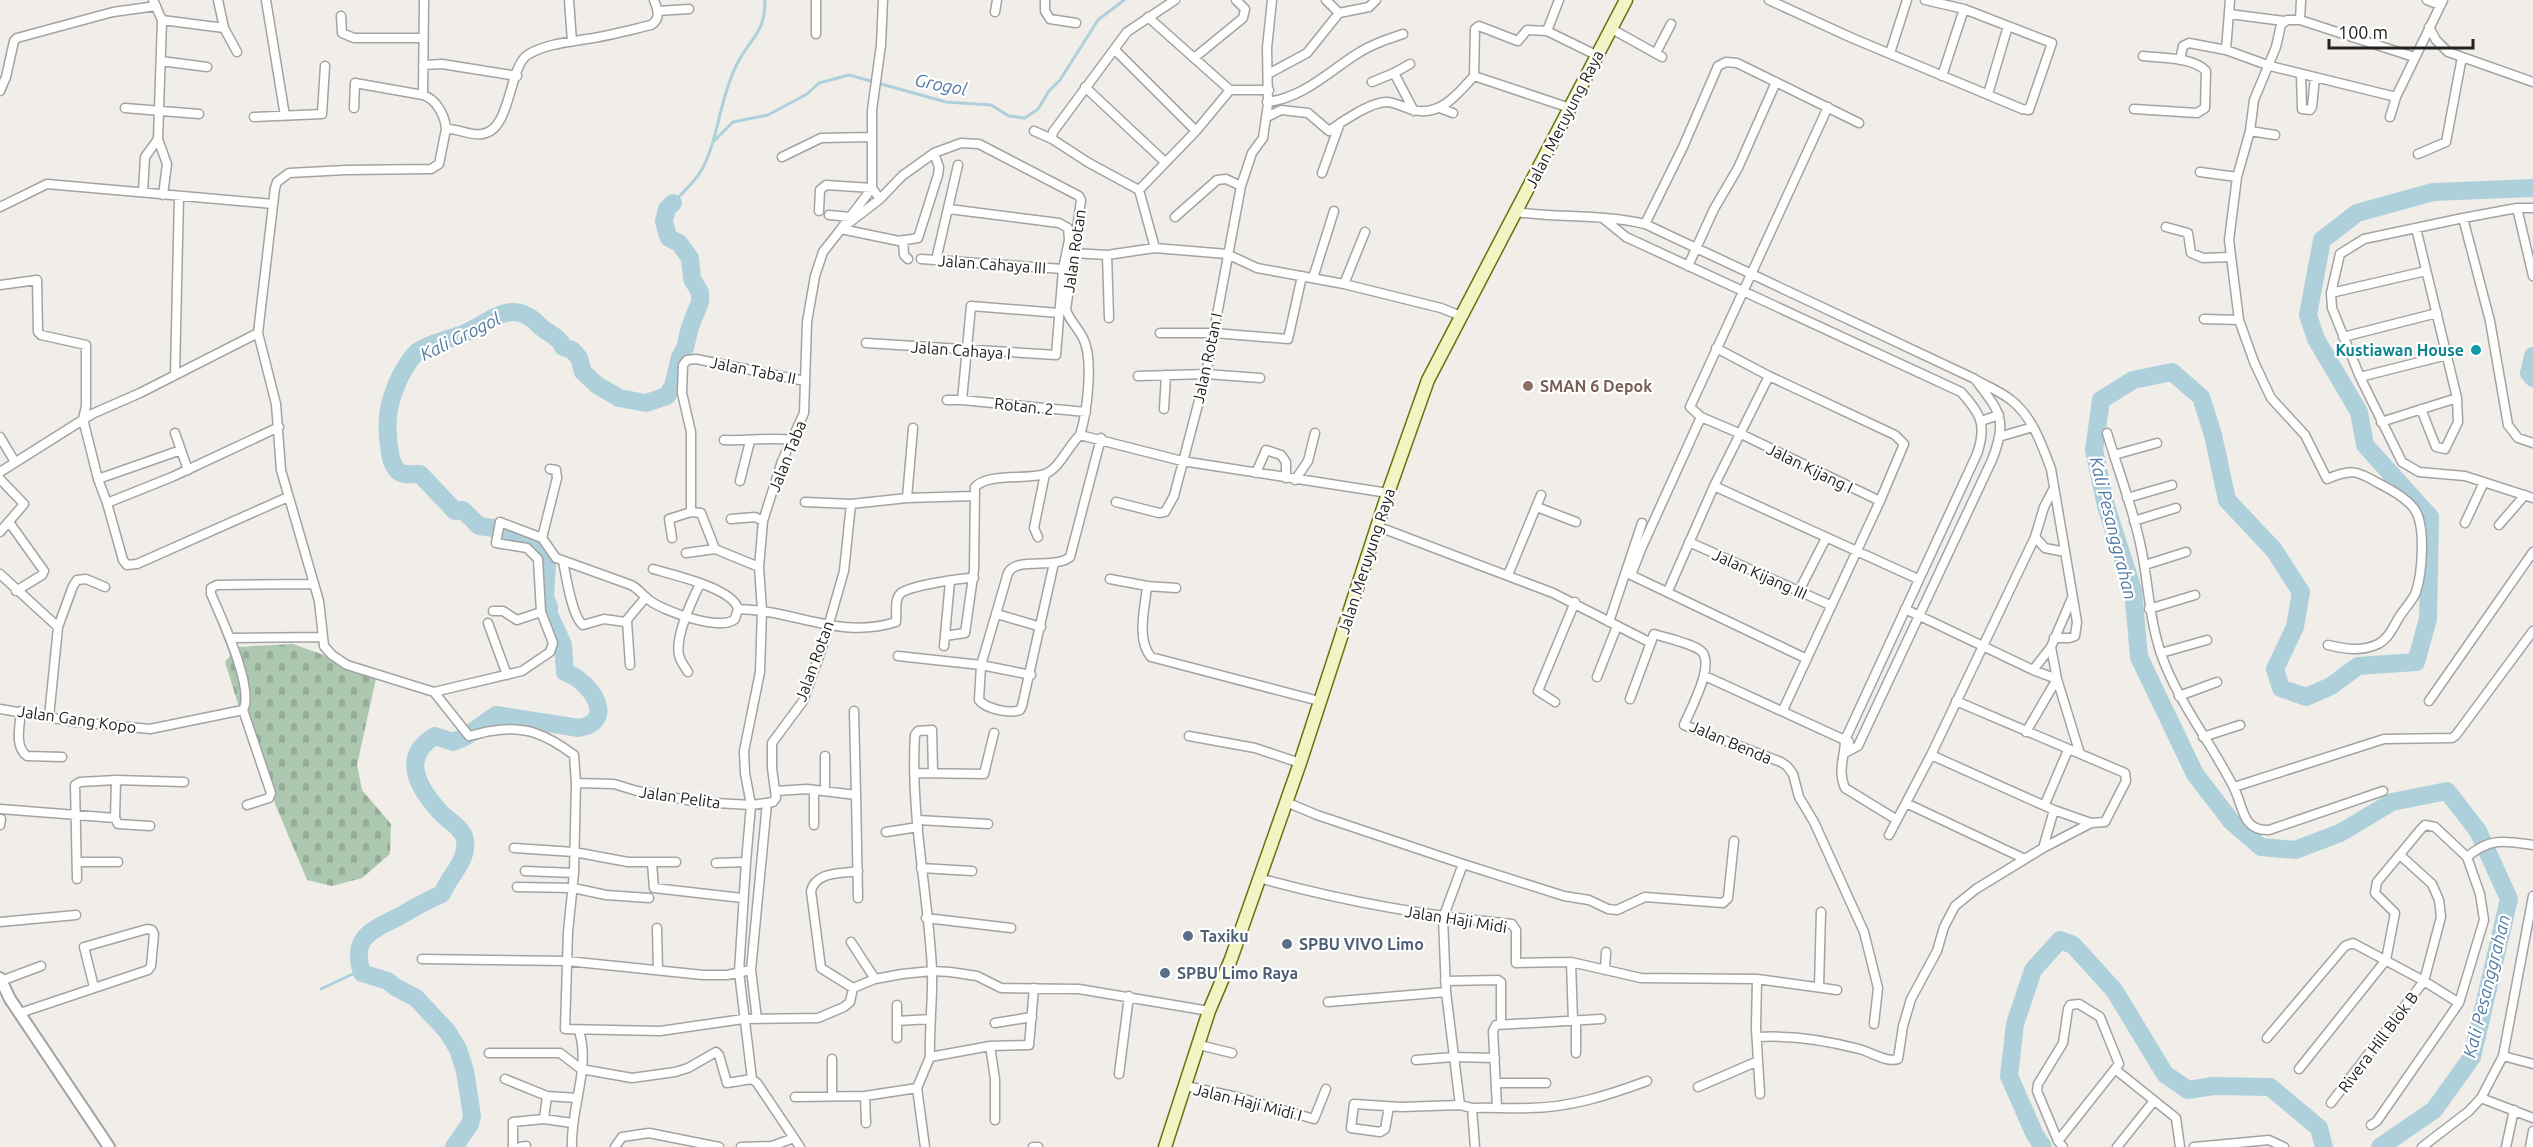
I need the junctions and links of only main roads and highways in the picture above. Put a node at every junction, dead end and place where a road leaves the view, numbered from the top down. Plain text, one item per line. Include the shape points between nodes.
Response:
1 (1626, 0) edge
2 (1165, 1147) edge

1 - 2 main road, Jalan Meruyung Raya via 1428,381

